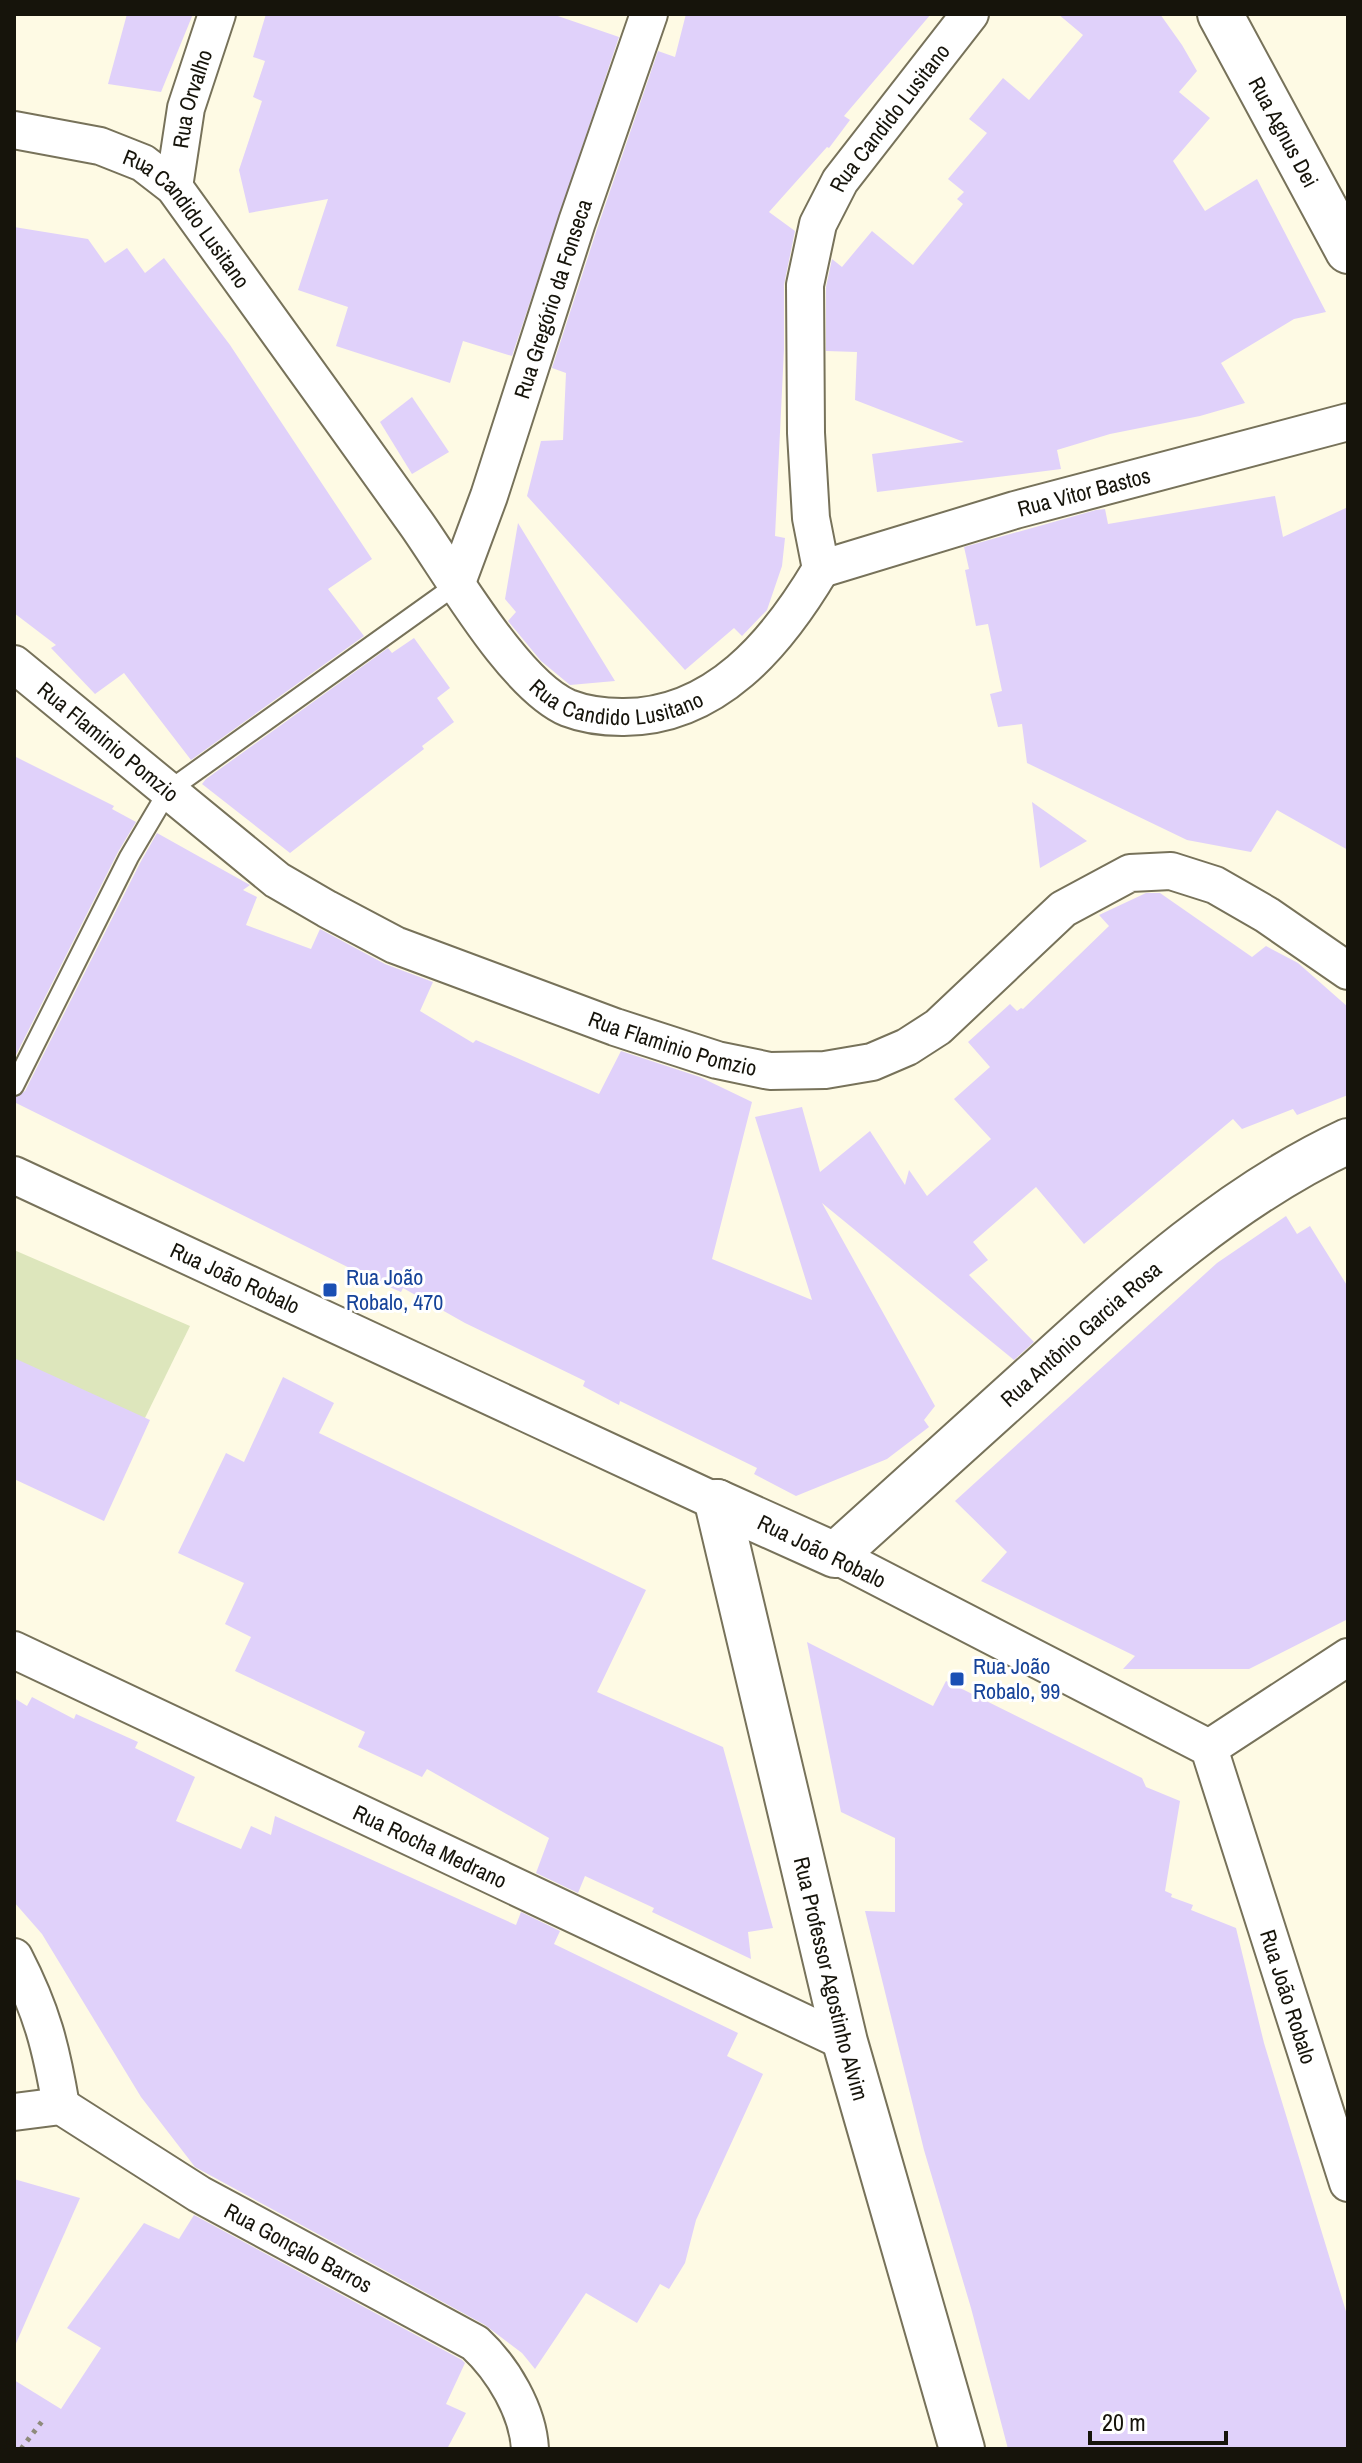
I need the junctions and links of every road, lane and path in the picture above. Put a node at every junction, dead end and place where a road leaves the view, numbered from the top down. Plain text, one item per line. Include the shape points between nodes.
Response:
1 (217, 14) edge
2 (649, 14) edge
3 (970, 14) edge
4 (1230, 16) edge
5 (14, 130) edge
6 (174, 187) junction
7 (1348, 251) edge
8 (1348, 422) edge
9 (821, 569) junction
10 (456, 585) junction
11 (14, 664) edge
12 (168, 791) junction
13 (1348, 971) edge
14 (14, 1086) edge
15 (1348, 1141) edge
16 (14, 1175) edge
17 (717, 1502) junction
18 (835, 1555) junction
19 (14, 1650) edge
20 (1348, 1657) edge
21 (1209, 1748) junction
22 (14, 1957) edge
23 (845, 2042) junction
24 (61, 2106) junction
25 (14, 2112) edge
26 (1348, 2183) edge
27 (43, 2420) dead end
28 (21, 2449) edge
29 (530, 2449) edge
30 (962, 2449) edge

1 - 6 street, Rua Orvalho via 186,108
2 - 10 street, Rua Gregório da Fonseca
3 - 9 street, Rua Candido Lusitano via 840,181 818,224 805,285 805,373 811,518
4 - 7 street, Rua Agnus Dei
5 - 6 street, Rua Candido Lusitano via 100,146 143,163
6 - 10 street, Rua Candido Lusitano
8 - 9 street, Rua Vitor Bastos via 1015,510
9 - 10 street, Rua Candido Lusitano via 757,655 713,694 676,710 640,717 595,716 566,707 545,692
10 - 12 lane
11 - 12 street, Rua Flaminio Pomzio
12 - 13 street, Rua Flaminio Pomzio via 277,880 395,945 615,1027 770,1071 872,1062 907,1047 938,1027 1063,909 1130,873 1171,871 1215,885
12 - 14 lane via 129,857
15 - 18 street, Rua Antônio Garcia Rosa via 1276,1179 1119,1297
16 - 17 street, Rua João Robalo
17 - 18 street, Rua João Robalo
17 - 23 street, Rua Professor Agostinho Alvim
18 - 21 street, Rua João Robalo
19 - 23 street, Rua Rocha Medrano
20 - 21 street
21 - 26 street, Rua João Robalo
22 - 24 street via 49,2040
23 - 30 street, Rua Professor Agostinho Alvim
24 - 25 street
24 - 29 street, Rua Gonçalo Barros via 199,2194 475,2343 489,2356 520,2409
27 - 28 path

